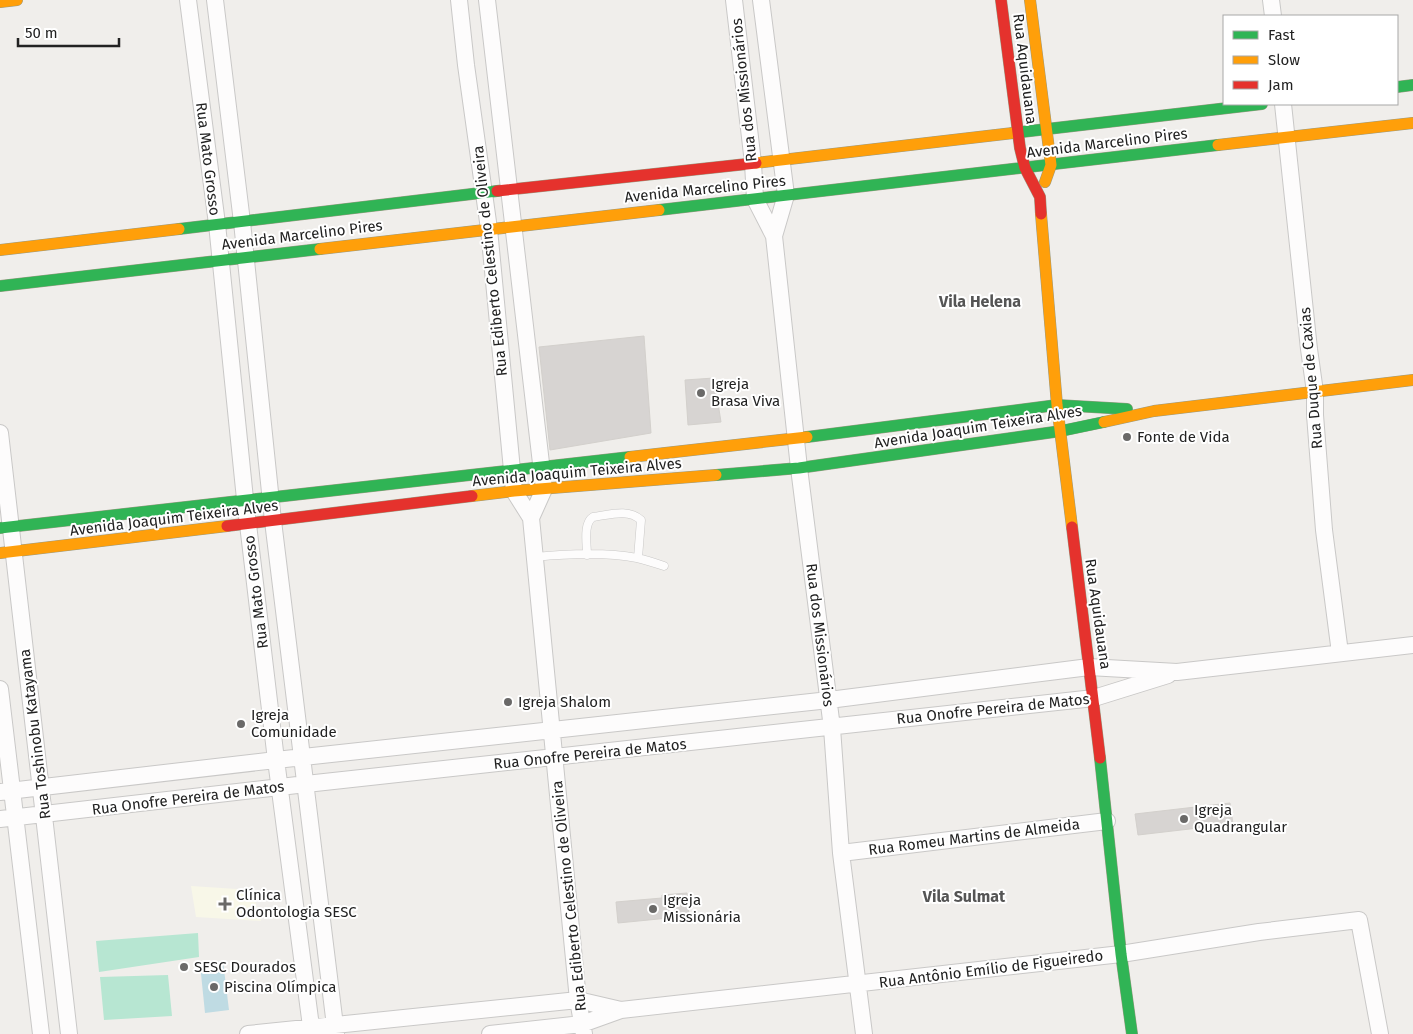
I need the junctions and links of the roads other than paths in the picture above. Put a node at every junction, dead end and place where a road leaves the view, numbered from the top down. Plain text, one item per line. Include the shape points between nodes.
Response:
1 (17, 0) edge
2 (188, 0) edge
3 (215, 0) edge
4 (459, 0) edge
5 (487, 0) edge
6 (734, 0) edge
7 (761, 0) edge
8 (1271, 0) edge
9 (0, 2) edge
10 (1016, 6) edge
11 (1273, 15) edge
12 (494, 62) junction
13 (466, 65) junction
14 (1413, 85) edge
15 (1398, 87) edge
16 (1253, 105) edge
17 (1283, 105) edge
18 (1413, 123) edge
19 (1046, 128) junction
20 (1018, 132) junction
21 (1288, 137) junction
22 (780, 160) junction
23 (753, 163) junction
24 (1051, 166) junction
25 (1025, 168) junction
26 (510, 190) junction
27 (484, 192) junction
28 (786, 195) junction
29 (1040, 197) junction
30 (755, 199) junction
31 (242, 222) junction
32 (216, 224) junction
33 (514, 226) junction
34 (489, 229) junction
35 (774, 236) junction
36 (0, 250) edge
37 (245, 257) junction
38 (220, 260) junction
39 (0, 286) edge
40 (1413, 380) edge
41 (1316, 392) junction
42 (1057, 405) junction
43 (1154, 411) junction
44 (1060, 431) junction
45 (0, 433) edge
46 (796, 438) junction
47 (541, 466) junction
48 (799, 468) junction
49 (512, 470) junction
50 (544, 489) junction
51 (514, 491) junction
52 (271, 496) junction
53 (245, 499) junction
54 (531, 518) junction
55 (273, 521) junction
56 (248, 524) junction
57 (5, 527) edge
58 (7, 552) edge
59 (587, 555) junction
60 (535, 557) junction
61 (638, 558) junction
62 (664, 566) dead end
63 (1413, 645) edge
64 (1340, 653) junction
65 (1089, 667) junction
66 (1177, 672) junction
67 (0, 689) edge
68 (1094, 698) junction
69 (829, 700) junction
70 (832, 728) junction
71 (552, 730) junction
72 (302, 757) junction
73 (555, 757) junction
74 (276, 760) junction
75 (109, 779) junction
76 (306, 784) junction
77 (41, 787) junction
78 (281, 787) junction
79 (6, 792) edge
80 (113, 806) junction
81 (44, 814) junction
82 (7, 818) edge
83 (1107, 821) junction
84 (841, 853) junction
85 (1122, 954) junction
86 (858, 984) junction
87 (578, 1000) junction
88 (621, 1010) junction
89 (336, 1029) edge
90 (583, 1029) edge
91 (312, 1030) edge
92 (41, 1034) edge
93 (69, 1034) edge
94 (248, 1034) edge
95 (490, 1034) edge
96 (864, 1034) edge
97 (1132, 1034) edge
98 (1380, 1034) edge

1 - 9 main road
2 - 32 street, Rua Mato Grosso
3 - 31 street, Rua Mato Grosso
4 - 13 street, Rua Ediberto Celestino de Oliveira
5 - 12 street, Rua Ediberto Celestino de Oliveira
6 - 23 street, Rua dos Missionários
7 - 22 street, Rua dos Missionários
8 - 11 street
10 - 19 main road, Rua Aquidauana
10 - 20 main road, Rua Aquidauana
12 - 13 street
12 - 26 street, Rua Ediberto Celestino de Oliveira
13 - 27 street, Rua Ediberto Celestino de Oliveira
14 - 15 main road
16 - 19 main road, Avenida Marcelino Pires
17 - 21 street, Rua Duque de Caxias
18 - 21 main road, Avenida Marcelino Pires
19 - 20 main road, Avenida Marcelino Pires
19 - 24 main road, Rua Aquidauana
20 - 22 main road, Avenida Marcelino Pires
20 - 25 main road, Rua Aquidauana
21 - 24 main road, Avenida Marcelino Pires
21 - 41 street, Rua Duque de Caxias
22 - 23 main road, Avenida Marcelino Pires
22 - 28 street, Rua dos Missionários
23 - 26 main road, Avenida Marcelino Pires
23 - 30 street, Rua dos Missionários
24 - 25 main road, Avenida Marcelino Pires
24 - 29 main road, Rua Aquidauana
25 - 28 main road, Avenida Marcelino Pires
25 - 29 main road, Rua Aquidauana
26 - 27 main road, Avenida Marcelino Pires
26 - 33 street, Rua Ediberto Celestino de Oliveira
27 - 31 main road, Avenida Marcelino Pires
27 - 34 street, Rua Ediberto Celestino de Oliveira
28 - 30 main road, Avenida Marcelino Pires
28 - 35 street, Rua dos Missionários
29 - 42 main road, Rua Aquidauana
30 - 33 main road, Avenida Marcelino Pires
30 - 35 street, Rua dos Missionários
31 - 32 main road, Avenida Marcelino Pires
31 - 37 street, Rua Mato Grosso
32 - 36 main road, Avenida Marcelino Pires
32 - 38 street, Rua Mato Grosso
33 - 34 main road, Avenida Marcelino Pires
33 - 47 street, Rua Ediberto Celestino de Oliveira
34 - 37 main road, Avenida Marcelino Pires
34 - 49 street, Rua Ediberto Celestino de Oliveira
35 - 46 street, Rua dos Missionários
37 - 38 main road, Avenida Marcelino Pires
37 - 52 street, Rua Mato Grosso
38 - 39 main road, Avenida Marcelino Pires
38 - 53 street, Rua Mato Grosso
40 - 41 main road, Avenida Joaquim Teixeira Alves
41 - 43 main road, Avenida Joaquim Teixeira Alves
41 - 64 street, Rua Duque de Caxias via 1324,530
42 - 43 main road, Avenida Joaquim Teixeira Alves
42 - 44 main road, Rua Aquidauana
42 - 46 main road, Avenida Joaquim Teixeira Alves
43 - 44 main road, Avenida Joaquim Teixeira Alves
44 - 48 main road, Avenida Joaquim Teixeira Alves
44 - 65 main road, Rua Aquidauana
45 - 57 street, Rua Toshinobu Katayama
46 - 47 main road, Avenida Joaquim Teixeira Alves
46 - 48 street, Rua dos Missionários
47 - 49 main road, Avenida Joaquim Teixeira Alves
47 - 50 street, Rua Ediberto Celestino de Oliveira
48 - 50 main road, Avenida Joaquim Teixeira Alves
48 - 69 street, Rua dos Missionários
49 - 51 street, Rua Ediberto Celestino de Oliveira
49 - 52 main road, Avenida Joaquim Teixeira Alves
50 - 51 main road, Avenida Joaquim Teixeira Alves
50 - 54 street
51 - 54 street, Rua Ediberto Celestino de Oliveira
51 - 55 main road, Avenida Joaquim Teixeira Alves
52 - 53 main road, Avenida Joaquim Teixeira Alves
52 - 55 street, Rua Mato Grosso
53 - 56 street, Rua Mato Grosso
53 - 57 main road, Avenida Joaquim Teixeira Alves
54 - 60 street, Rua Ediberto Celestino de Oliveira
55 - 56 main road, Avenida Joaquim Teixeira Alves
55 - 72 street, Rua Mato Grosso
56 - 58 main road, Avenida Joaquim Teixeira Alves
56 - 74 street, Rua Mato Grosso
57 - 58 street, Rua Toshinobu Katayama
58 - 77 street, Rua Toshinobu Katayama
59 - 60 lane
59 - 61 lane
59 - 61 lane via 589,519 627,513 641,520
60 - 71 street, Rua Ediberto Celestino de Oliveira
61 - 62 lane
63 - 64 street, Rua Onofre Pereira de Matos
64 - 66 street, Rua Onofre Pereira de Matos
65 - 66 street, Rua Onofre Pereira de Matos
65 - 68 main road, Rua Aquidauana
65 - 69 street, Rua Onofre Pereira de Matos
66 - 68 street, Rua Onofre Pereira de Matos
67 - 79 street, Rua Toshinobu Katayama
68 - 70 street, Rua Onofre Pereira de Matos
68 - 83 main road, Rua Aquidauana
69 - 70 street, Rua dos Missionários
69 - 71 street, Rua Onofre Pereira de Matos
70 - 73 street, Rua Onofre Pereira de Matos
70 - 84 street, Rua dos Missionários
71 - 72 street, Rua Onofre Pereira de Matos
71 - 73 street, Rua Ediberto Celestino de Oliveira
72 - 74 street, Rua Onofre Pereira de Matos
72 - 76 street, Rua Mato Grosso
73 - 76 street, Rua Onofre Pereira de Matos
73 - 87 street, Rua Ediberto Celestino de Oliveira
74 - 75 street, Rua Onofre Pereira de Matos
74 - 78 street, Rua Mato Grosso
75 - 77 street, Rua Onofre Pereira de Matos
75 - 80 street
76 - 78 street, Rua Onofre Pereira de Matos
76 - 89 street, Rua Mato Grosso
77 - 79 street, Rua Onofre Pereira de Matos
77 - 81 street, Rua Toshinobu Katayama
78 - 80 street, Rua Onofre Pereira de Matos
78 - 91 street, Rua Mato Grosso
79 - 82 street, Rua Toshinobu Katayama
80 - 81 street, Rua Onofre Pereira de Matos
81 - 82 street, Rua Onofre Pereira de Matos
81 - 93 street, Rua Toshinobu Katayama
82 - 92 street, Rua Toshinobu Katayama
83 - 84 street, Rua Romeu Martins de Almeida
83 - 85 main road, Rua Aquidauana
84 - 86 street, Rua dos Missionários
85 - 86 street, Rua Antônio Emílio de Figueiredo
85 - 97 main road, Rua Aquidauana
85 - 98 street, Rua Antônio Emílio de Figueiredo via 1359,920
86 - 88 street, Rua Antônio Emílio de Figueiredo
86 - 96 street, Rua dos Missionários
87 - 88 street, Rua Antônio Emílio de Figueiredo
87 - 89 street, Rua Antônio Emílio de Figueiredo
87 - 90 street, Rua Ediberto Celestino de Oliveira
88 - 90 street, Rua Antônio Emílio de Figueiredo
89 - 91 street, Rua Antônio Emílio de Figueiredo
90 - 95 street, Rua Antônio Emílio de Figueiredo
91 - 94 street, Rua Antônio Emílio de Figueiredo

